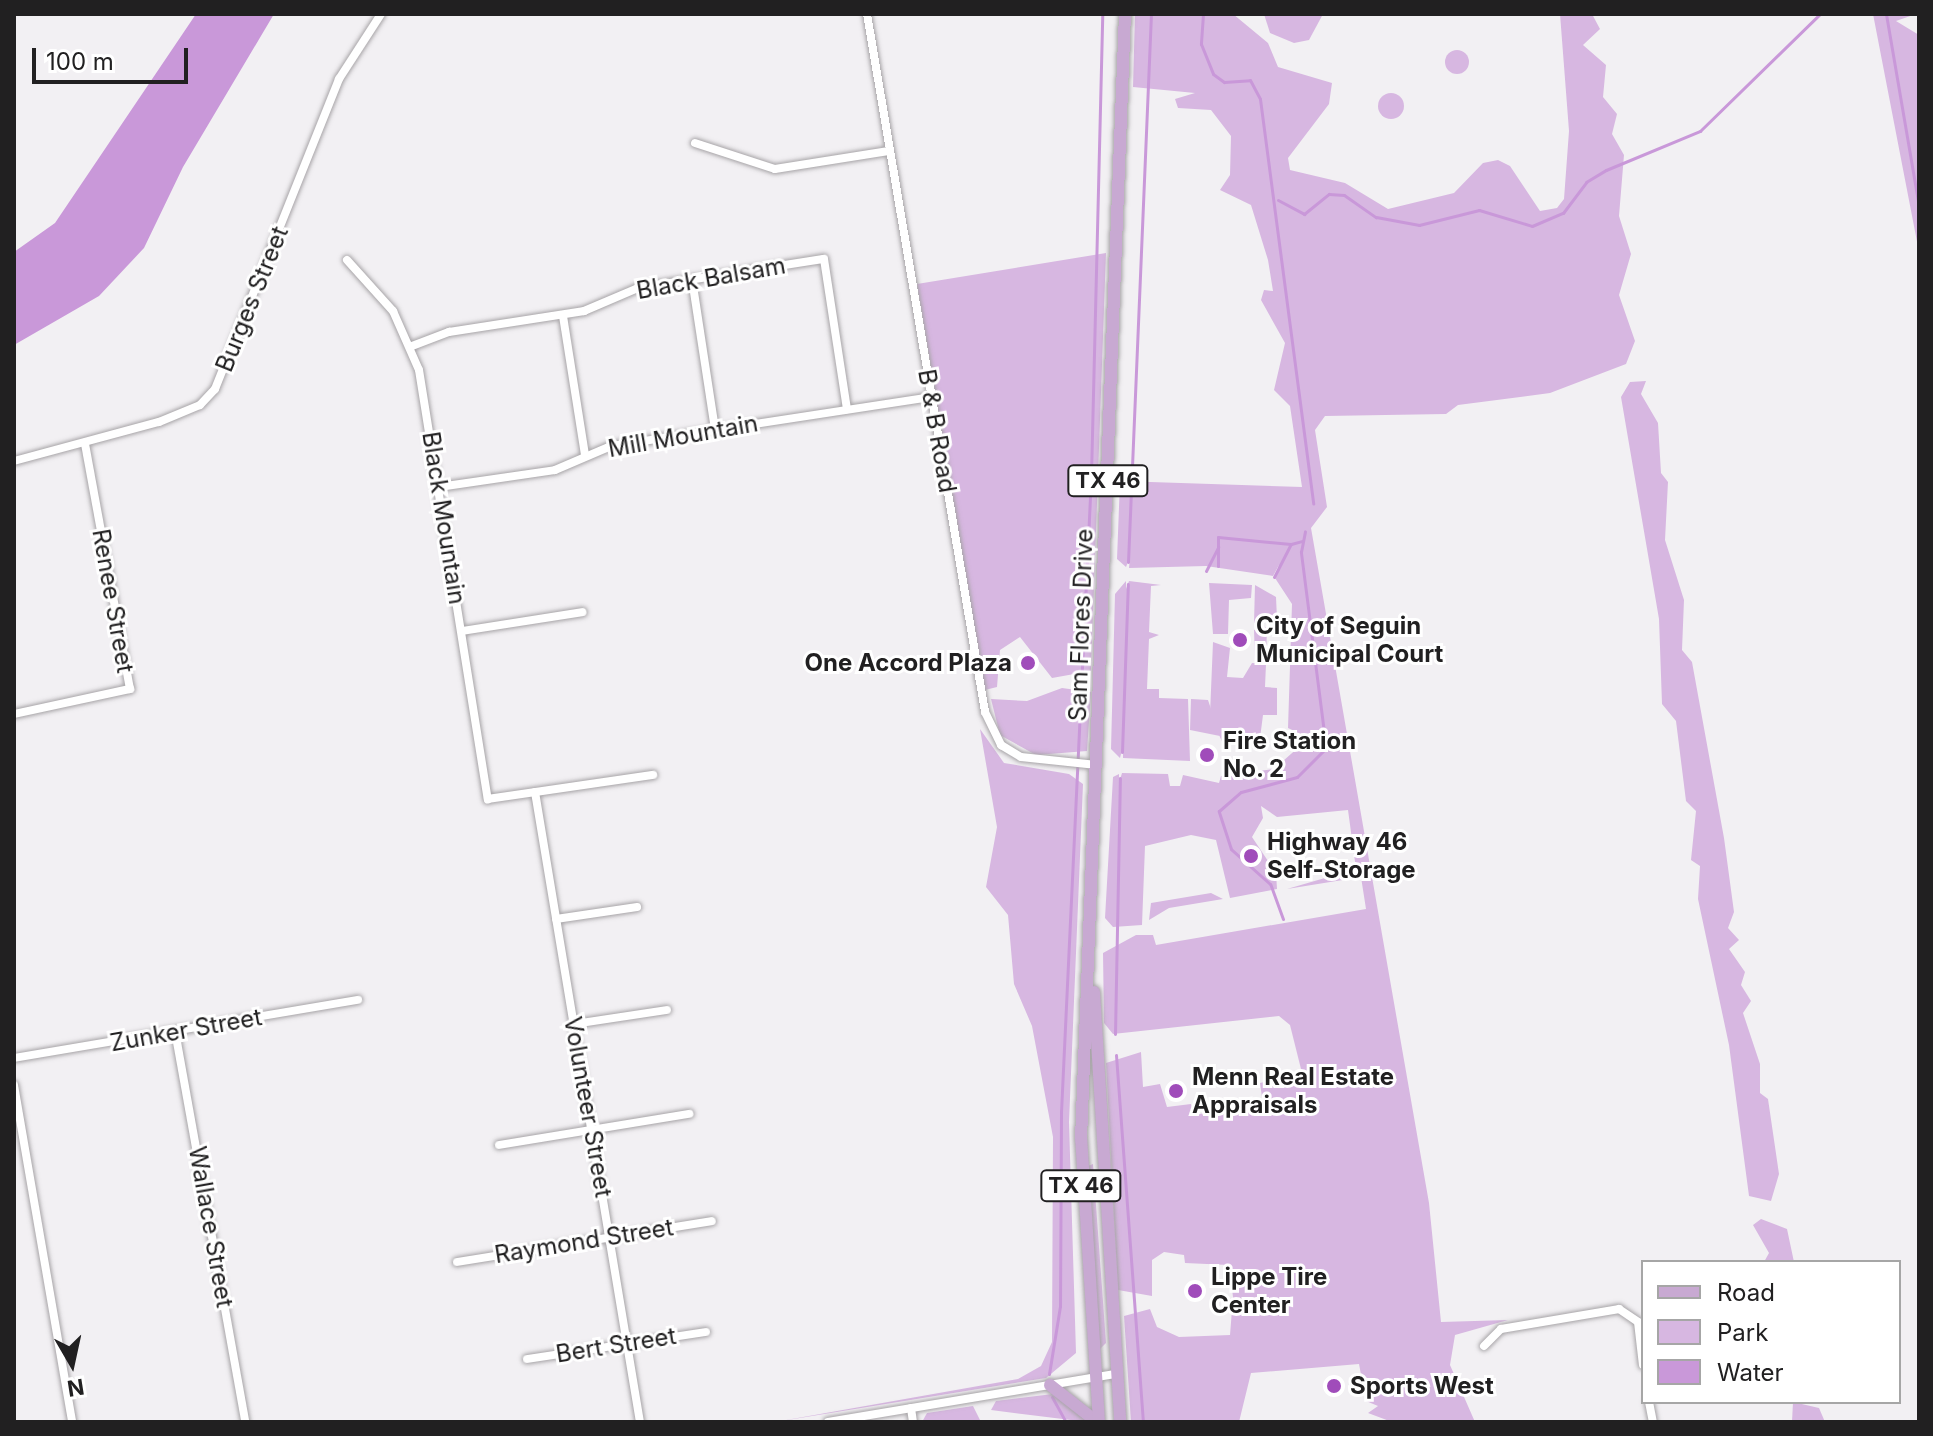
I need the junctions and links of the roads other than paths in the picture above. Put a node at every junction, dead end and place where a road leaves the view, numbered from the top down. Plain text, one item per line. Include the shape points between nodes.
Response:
1 (381, 14) edge
2 (867, 14) edge
3 (1125, 14) edge
4 (695, 143) dead end
5 (889, 151) junction
6 (347, 260) dead end
7 (692, 279) junction
8 (563, 316) junction
9 (412, 346) junction
10 (931, 397) junction
11 (847, 409) junction
12 (715, 430) junction
13 (85, 443) junction
14 (585, 455) junction
15 (14, 461) edge
16 (439, 487) junction
17 (583, 612) dead end
18 (462, 631) junction
19 (14, 714) edge
20 (1098, 765) junction
21 (653, 775) dead end
22 (535, 792) junction
23 (637, 907) dead end
24 (556, 919) junction
25 (1092, 949) junction
26 (358, 1000) dead end
27 (667, 1010) dead end
28 (574, 1024) junction
29 (175, 1031) junction
30 (14, 1058) edge
31 (14, 1085) edge
32 (689, 1114) dead end
33 (591, 1129) junction
34 (499, 1145) dead end
35 (712, 1221) dead end
36 (609, 1237) junction
37 (457, 1262) dead end
38 (706, 1332) dead end
39 (627, 1342) junction
40 (1484, 1346) dead end
41 (1641, 1348) edge
42 (527, 1359) dead end
43 (1115, 1374) junction
44 (1093, 1378) junction
45 (1050, 1385) junction
46 (911, 1408) junction
47 (72, 1422) edge
48 (245, 1422) edge
49 (640, 1422) edge
50 (828, 1422) edge
51 (913, 1422) edge
52 (1098, 1422) edge
53 (1120, 1422) edge

1 - 13 street, Burges Street via 339,79 215,389 173,416
2 - 5 street, B & B Road
3 - 20 main road, Sam Flores Drive / TX 46
4 - 5 street via 775,169
5 - 10 street, B & B Road
6 - 9 street, Black Mountain via 373,284
7 - 8 street, Black Balsam via 638,288
7 - 11 street, Black Balsam via 824,259
7 - 12 street
8 - 9 street, Black Balsam via 449,332
8 - 14 street
9 - 16 street, Black Mountain
10 - 11 street, Mill Mountain
10 - 20 street, B & B Road via 989,724 1021,757
11 - 12 street, Mill Mountain
12 - 14 street, Mill Mountain
13 - 15 street, Burges Street
13 - 19 street, Renee Street via 130,689
14 - 16 street, Mill Mountain via 555,470
16 - 18 street, Black Mountain
17 - 18 street
18 - 22 street, Black Mountain via 488,799
20 - 25 main road, Sam Flores Drive / TX 46
21 - 22 street
22 - 24 street, Volunteer Street
23 - 24 street
24 - 28 street, Volunteer Street
25 - 43 main road, Sam Flores Drive / TX 46
25 - 44 main road, Sam Flores Drive / TX 46 via 1081,1171
26 - 29 street, Zunker Street
27 - 28 street
28 - 33 street, Volunteer Street
29 - 30 street, Zunker Street
29 - 48 street, Wallace Street
31 - 47 street
32 - 33 street
33 - 34 street
33 - 36 street, Volunteer Street
35 - 36 street, Raymond Street
36 - 37 street, Raymond Street
36 - 39 street, Volunteer Street
38 - 39 street, Bert Street
39 - 42 street, Bert Street
39 - 49 street, Volunteer Street
40 - 41 street via 1501,1329 1619,1309 1638,1322
43 - 44 street
43 - 53 main road, Sam Flores Drive / TX 46
44 - 45 street
44 - 52 main road, Sam Flores Drive / TX 46
45 - 46 street
45 - 52 main road
46 - 50 street
46 - 51 street

